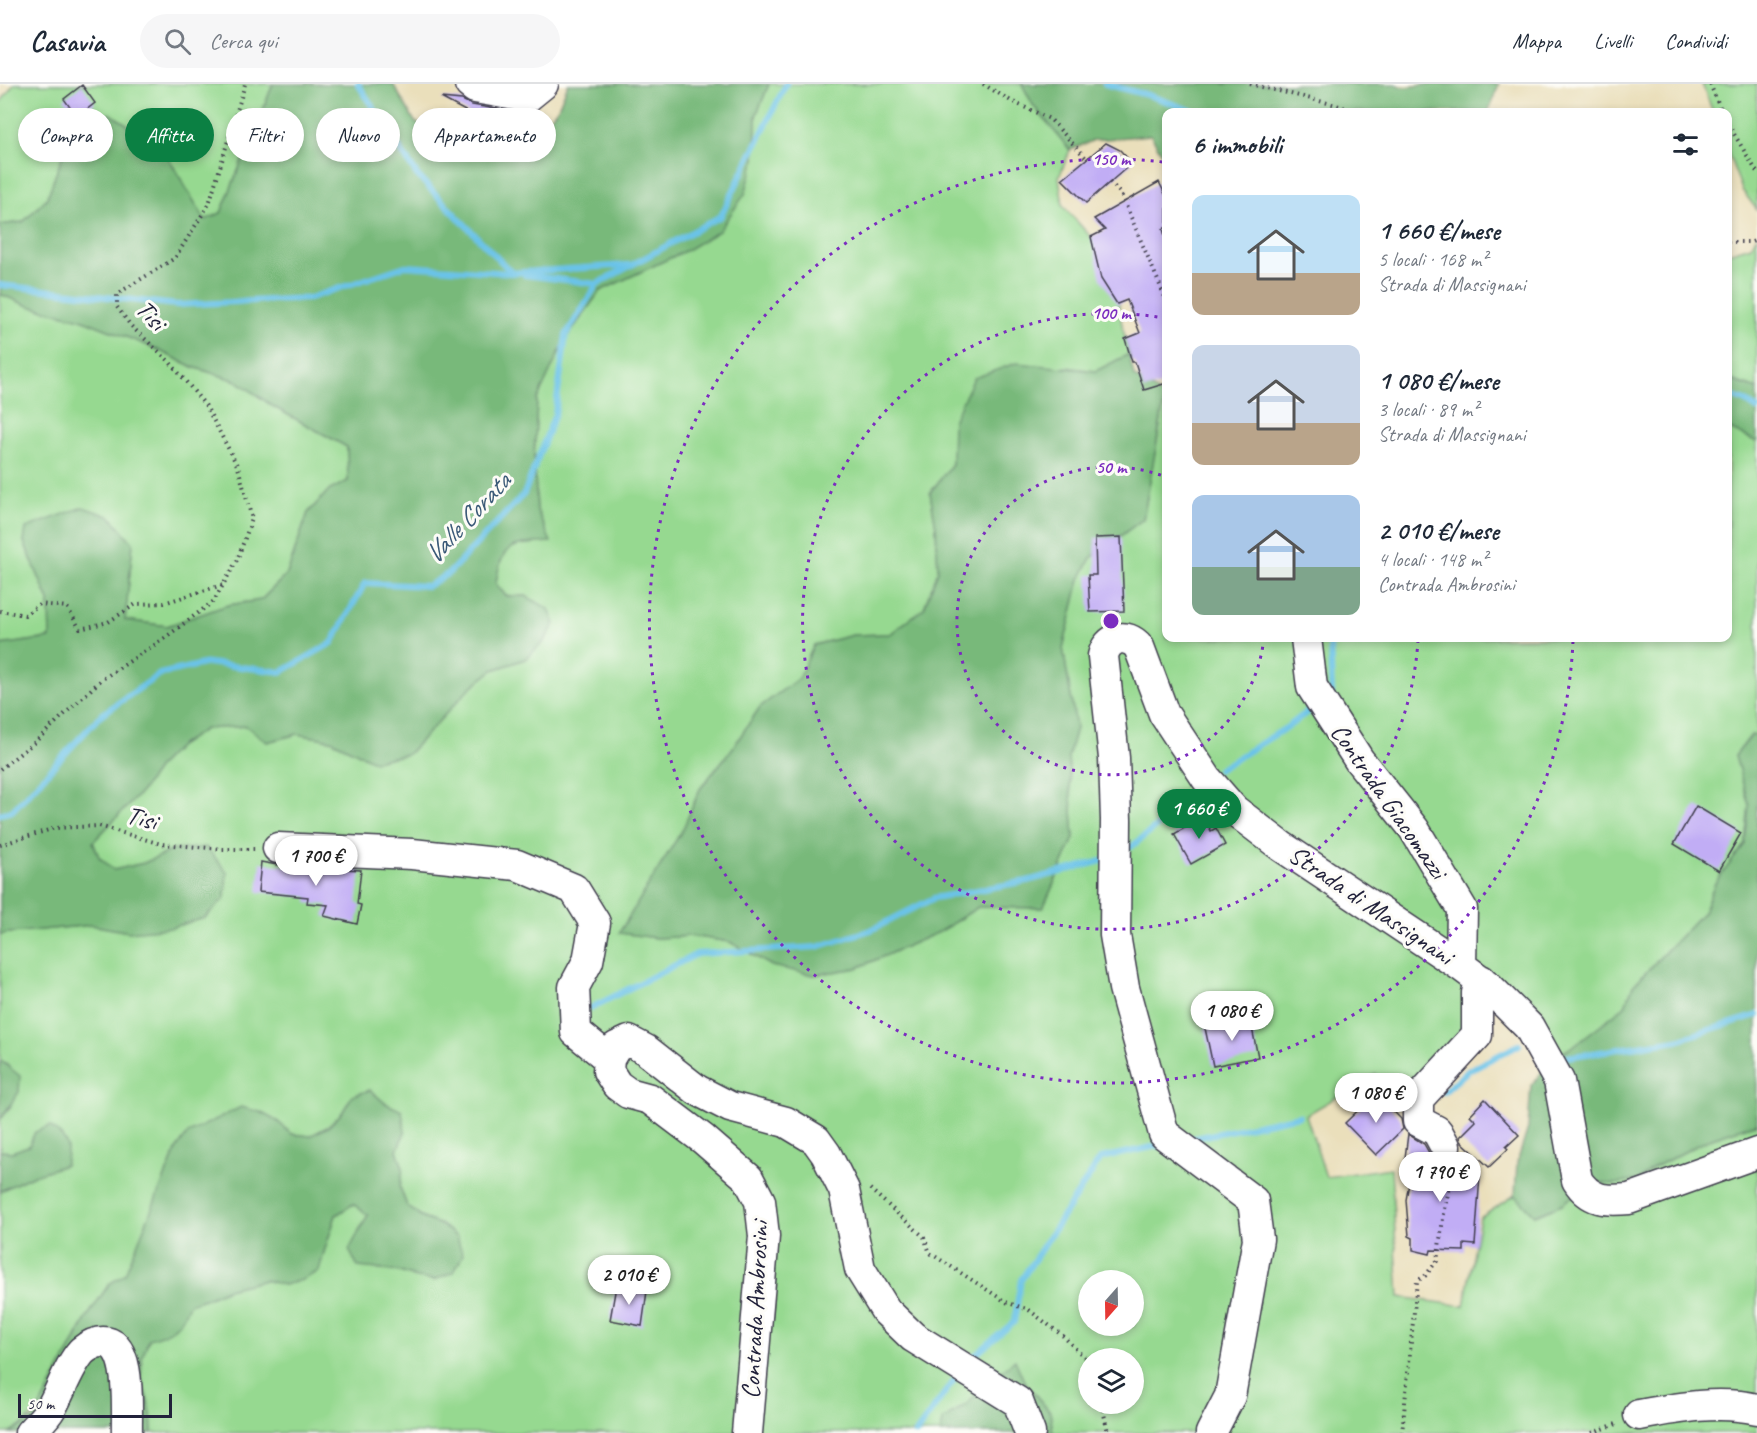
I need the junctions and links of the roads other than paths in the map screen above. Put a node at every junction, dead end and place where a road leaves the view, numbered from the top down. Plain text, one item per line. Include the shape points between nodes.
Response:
1 (470, 84) edge
2 (543, 84) edge
3 (1306, 642) edge
4 (278, 848) road end
5 (1471, 973) junction
6 (613, 1053) junction
7 (1445, 1146) road end
8 (1757, 1153) edge
9 (1757, 1408) edge
10 (1640, 1415) dead end
11 (30, 1433) edge
12 (127, 1433) edge
13 (747, 1433) edge
14 (1030, 1433) edge
15 (1211, 1433) edge

1 - 2 street via 474,88 527,97
3 - 5 street, Contrada Giacomazzi via 1312,687 1359,760 1414,829 1462,909
4 - 6 street via 412,854 518,865 574,889 595,923 588,961 574,987 576,1032
5 - 7 street, Contrada Giacomazzi via 1477,993 1477,1035 1418,1099 1418,1121 1437,1131
5 - 8 street, Strada di Massignani via 1529,1027 1559,1081 1577,1179 1584,1191 1607,1201 1629,1199
5 - 15 street, Strada di Massignani via 1281,846 1234,810 1207,780 1164,714 1135,642 1124,637 1107,644 1103,656 1116,820 1114,935 1124,988 1164,1134 1253,1201 1258,1239 1230,1396
6 - 13 street, Contrada Ambrosini via 608,1071 618,1085 628,1093 650,1099 703,1139 748,1178 760,1201 764,1236
6 - 14 street via 629,1041 697,1090 730,1107 786,1122 816,1140 844,1190 860,1269 886,1311 913,1337 1018,1402
9 - 10 street via 1723,1405
11 - 12 street via 50,1410 82,1352 105,1342 116,1346 122,1356

